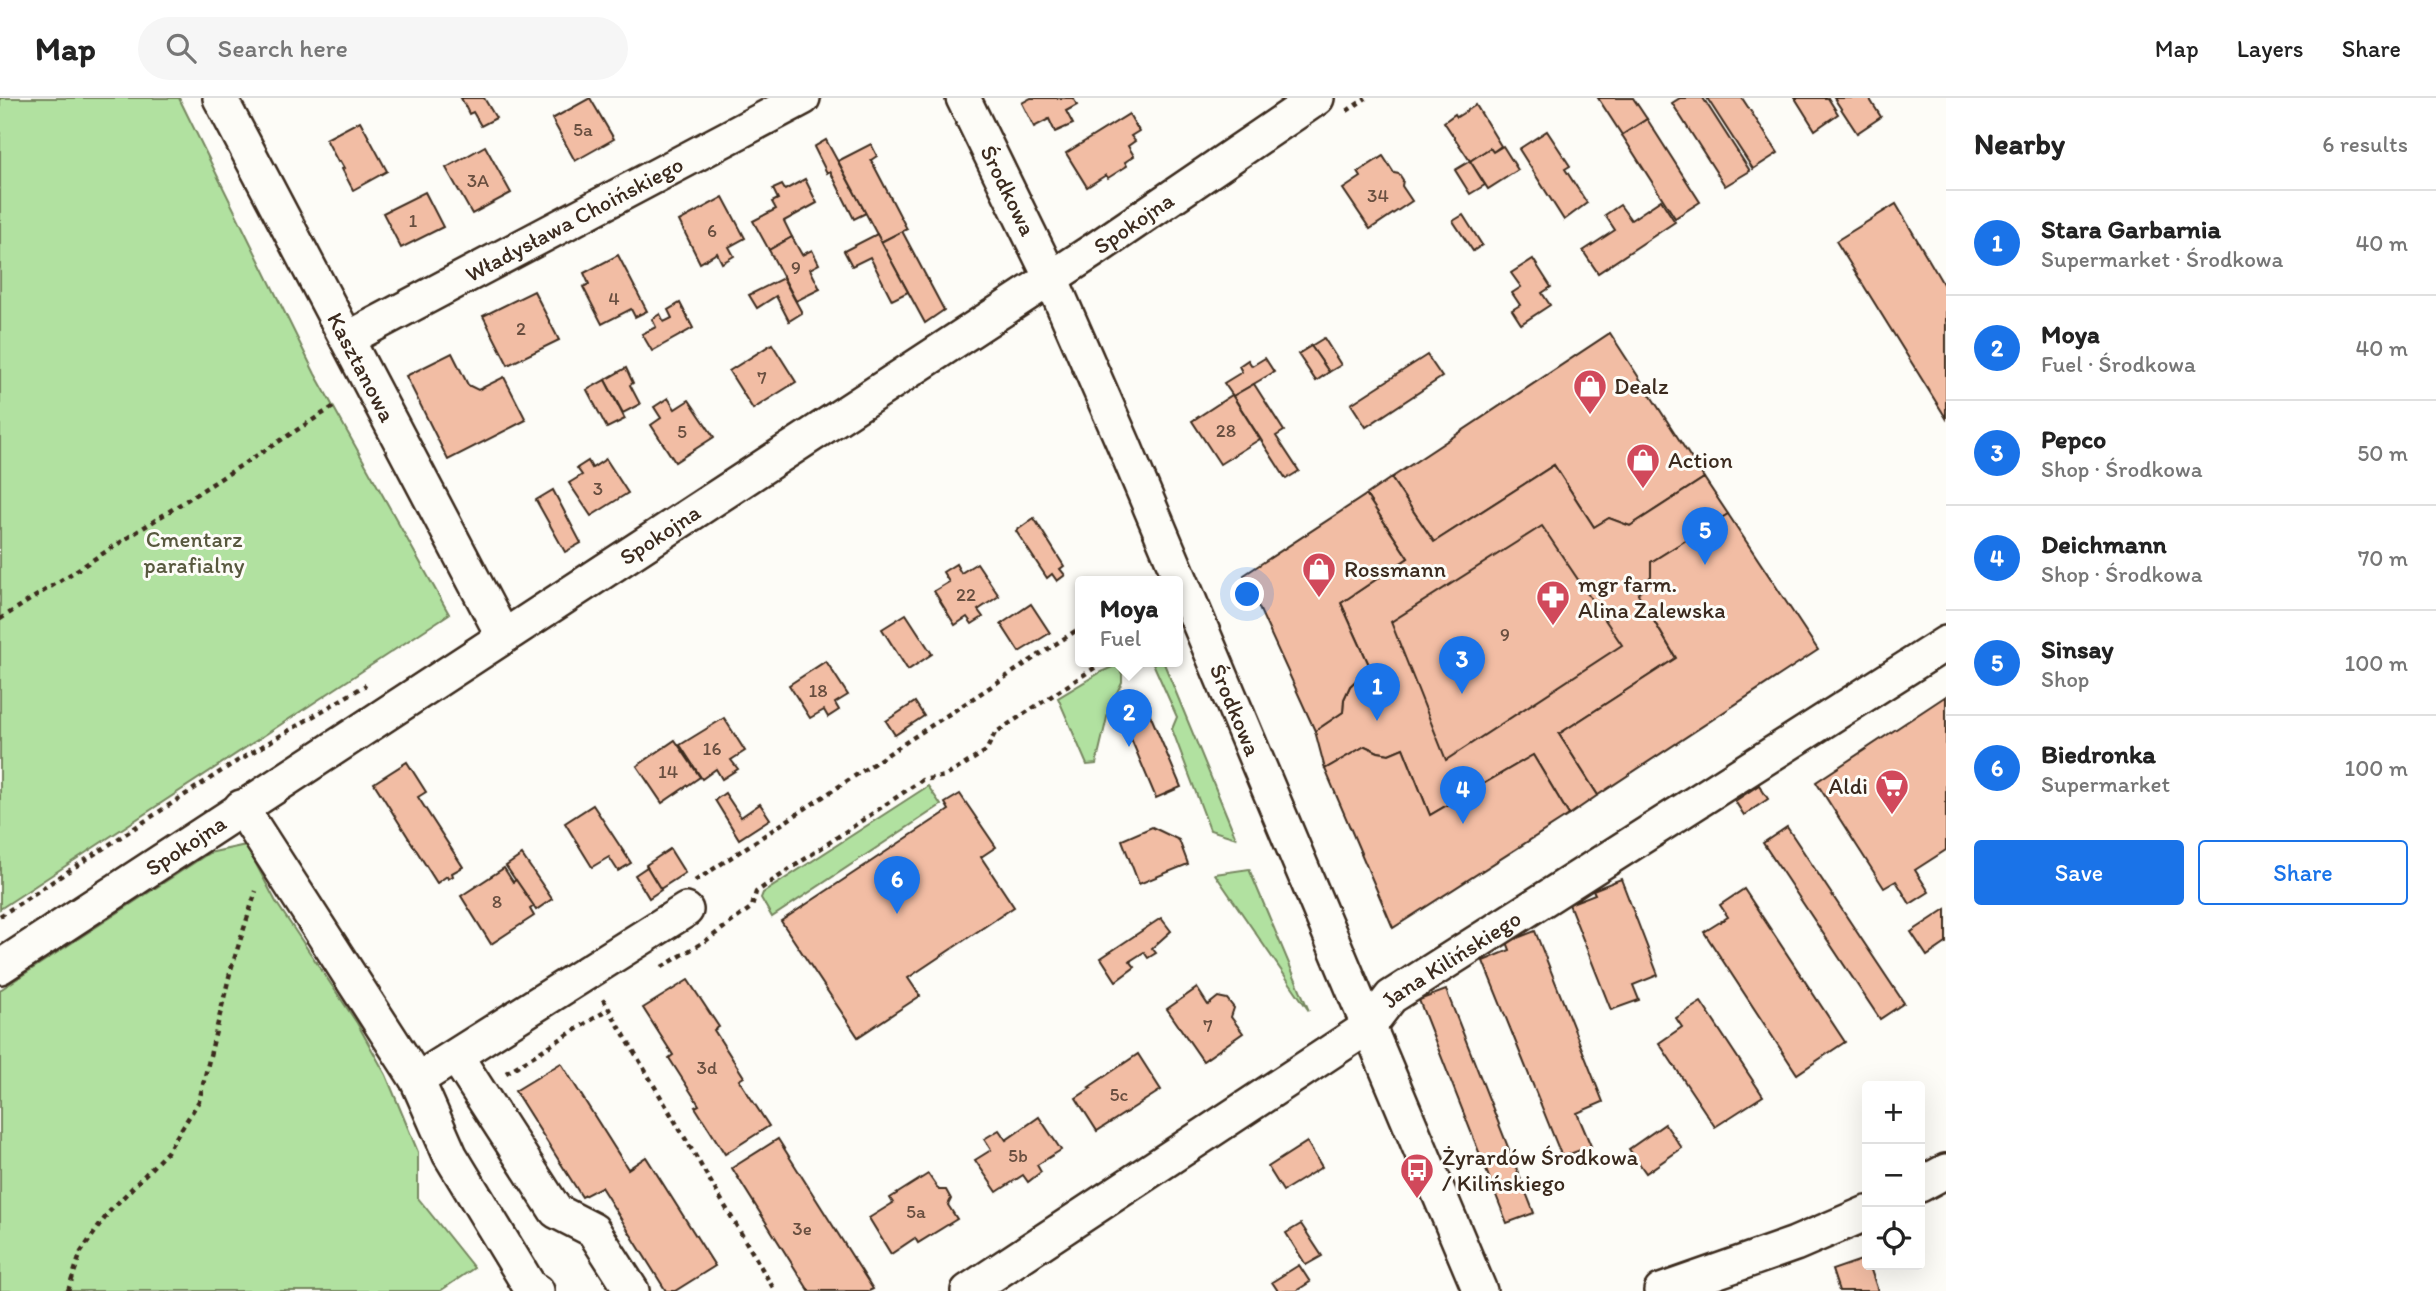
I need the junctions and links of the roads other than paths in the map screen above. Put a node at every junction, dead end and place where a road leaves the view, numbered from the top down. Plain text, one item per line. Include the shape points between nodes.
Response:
1 (220, 98) edge
2 (803, 98) edge
3 (963, 98) edge
4 (1317, 98) edge
5 (1051, 278) junction
6 (347, 339) junction
7 (1179, 576) edge
8 (1183, 585) edge
9 (503, 636) junction
10 (1946, 643) edge
11 (241, 807) junction
12 (686, 910) road end
13 (0, 967) edge
14 (1368, 1027) junction
15 (456, 1056) junction
16 (417, 1080) junction
17 (1946, 1171) edge
18 (1925, 1182) edge
19 (1862, 1215) edge
20 (530, 1290) edge
21 (632, 1291) edge
22 (968, 1291) edge
23 (1480, 1291) edge
24 (1661, 1291) edge

1 - 6 street, Kasztanowa
2 - 6 street, Władysława Choińskiego
3 - 5 street, Środkowa
4 - 5 street, Spokojna
5 - 7 street, Środkowa
5 - 9 street, Spokojna
6 - 9 street, Kasztanowa
8 - 14 street, Środkowa
9 - 11 street, Spokojna
10 - 14 street, Jana Kilińskiego via 1391,997
11 - 13 street, Spokojna
11 - 16 street
12 - 15 street
14 - 22 street, Jana Kilińskiego
14 - 23 street, Środkowa
15 - 16 street
15 - 21 street via 556,1210 593,1230
16 - 20 street via 450,1155
17 - 18 street
19 - 24 street via 1796,1244

